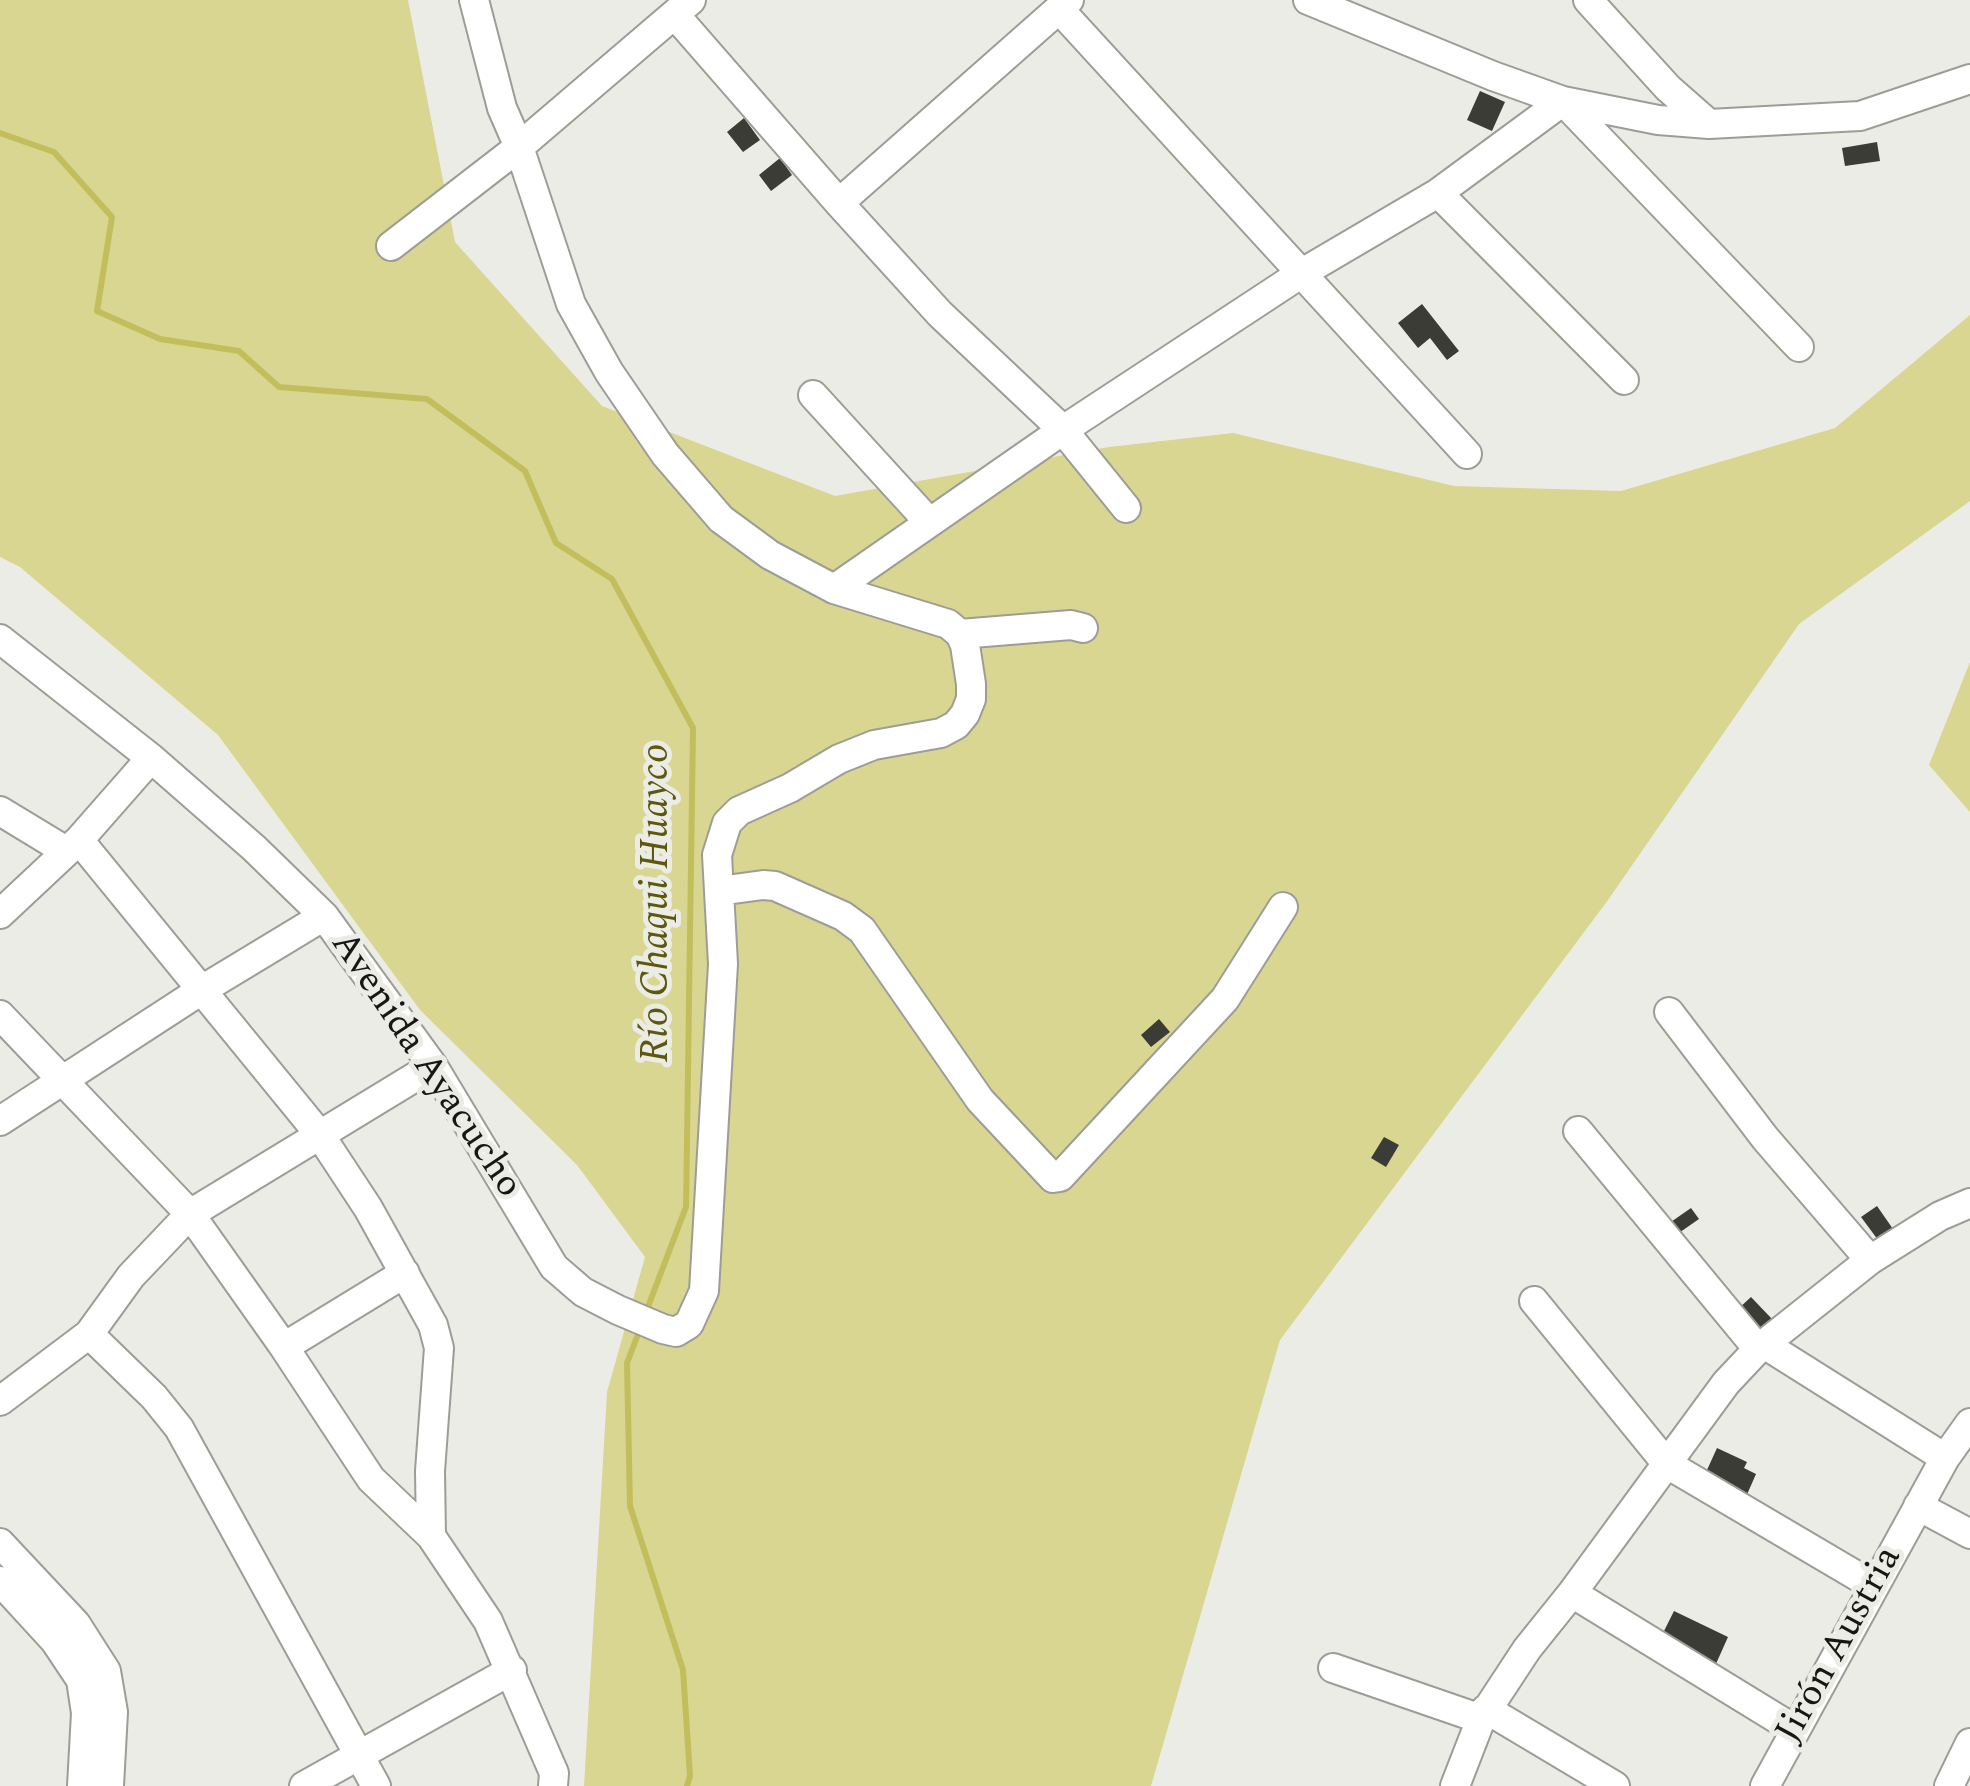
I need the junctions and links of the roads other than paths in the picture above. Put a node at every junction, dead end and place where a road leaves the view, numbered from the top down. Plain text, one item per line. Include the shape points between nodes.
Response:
1 (474, 0) edge
2 (1308, 0) edge
3 (1588, 0) edge
4 (684, 5) edge
5 (1064, 5) edge
6 (1970, 79) edge
7 (1563, 101) junction
8 (1709, 124) junction
9 (519, 147) junction
10 (1438, 193) junction
11 (839, 204) junction
12 (392, 246) dead end
13 (1302, 273) junction
14 (1798, 347) dead end
15 (1624, 380) dead end
16 (813, 395) dead end
17 (1062, 430) junction
18 (1467, 454) dead end
19 (1126, 508) dead end
20 (929, 522) junction
21 (834, 589) junction
22 (1084, 628) dead end
23 (960, 634) junction
24 (0, 639) edge
25 (152, 758) junction
26 (0, 811) edge
27 (73, 845) junction
28 (719, 891) junction
29 (1282, 907) dead end
30 (0, 914) edge
31 (324, 916) junction
32 (200, 991) junction
33 (1669, 1012) dead end
34 (0, 1015) edge
35 (432, 1066) junction
36 (60, 1080) junction
37 (0, 1121) edge
38 (1578, 1131) dead end
39 (320, 1135) junction
40 (1970, 1203) edge
41 (190, 1214) junction
42 (1870, 1260) junction
43 (405, 1273) junction
44 (1534, 1301) dead end
45 (90, 1334) junction
46 (284, 1347) junction
47 (1761, 1347) junction
48 (0, 1401) edge
49 (1970, 1424) edge
50 (1945, 1458) junction
51 (1667, 1464) junction
52 (1918, 1506) junction
53 (1970, 1534) edge
54 (431, 1536) junction
55 (0, 1543) edge
56 (0, 1580) edge
57 (1874, 1586) junction
58 (1572, 1593) junction
59 (1333, 1668) dead end
60 (512, 1670) junction
61 (1484, 1714) junction
62 (1794, 1729) junction
63 (1970, 1744) edge
64 (360, 1754) junction
65 (546, 1782) edge
66 (82, 1786) edge
67 (109, 1786) edge
68 (304, 1786) edge
69 (376, 1786) edge
70 (1455, 1786) edge
71 (1615, 1786) edge
72 (1765, 1786) edge
73 (1949, 1786) edge

1 - 9 street via 496,90
2 - 7 street
3 - 8 street
4 - 9 street
4 - 11 street
5 - 11 street
5 - 13 street
6 - 8 street via 1860,116
7 - 8 street
7 - 10 street
7 - 14 street
9 - 12 street
9 - 21 street via 571,304 664,454 720,519
10 - 13 street
10 - 15 street
11 - 17 street via 940,314
13 - 17 street
13 - 18 street
16 - 20 street
17 - 19 street
17 - 20 street
20 - 21 street
21 - 23 street via 926,616
22 - 23 street
23 - 28 street via 971,699 956,725 857,752 739,811 720,839
24 - 25 street, Avenida Ayacucho
25 - 27 street
25 - 31 street, Avenida Ayacucho
26 - 27 street
27 - 30 street
27 - 32 street
28 - 29 street via 775,886 862,930 980,1100 1053,1178 1225,999
28 - 35 street, Avenida Ayacucho via 723,964 704,1290 689,1324 676,1332 583,1292 554,1266
31 - 32 street
31 - 35 street, Avenida Ayacucho
32 - 36 street
32 - 39 street
33 - 42 street via 1764,1138
34 - 36 street
35 - 39 street
36 - 37 street
36 - 41 street
38 - 47 street
39 - 41 street
39 - 43 street
40 - 42 street
41 - 45 street via 131,1276
41 - 46 street
42 - 47 street
43 - 46 street
43 - 54 street via 439,1348
44 - 51 street
45 - 48 street
45 - 64 street via 179,1428
46 - 54 street via 370,1478
47 - 50 street
47 - 51 street
49 - 50 street, Jirón Austria
50 - 52 street, Jirón Austria
51 - 57 street
51 - 58 street
52 - 53 street
52 - 57 street, Jirón Austria
54 - 60 street
55 - 67 street via 76,1624 106,1670
56 - 66 street via 81,1680
57 - 62 street, Jirón Austria
58 - 61 street
58 - 62 street
59 - 61 street
60 - 64 street
60 - 65 street
61 - 70 street
61 - 71 street
62 - 72 street, Jirón Austria
63 - 73 street
64 - 68 street
64 - 69 street

